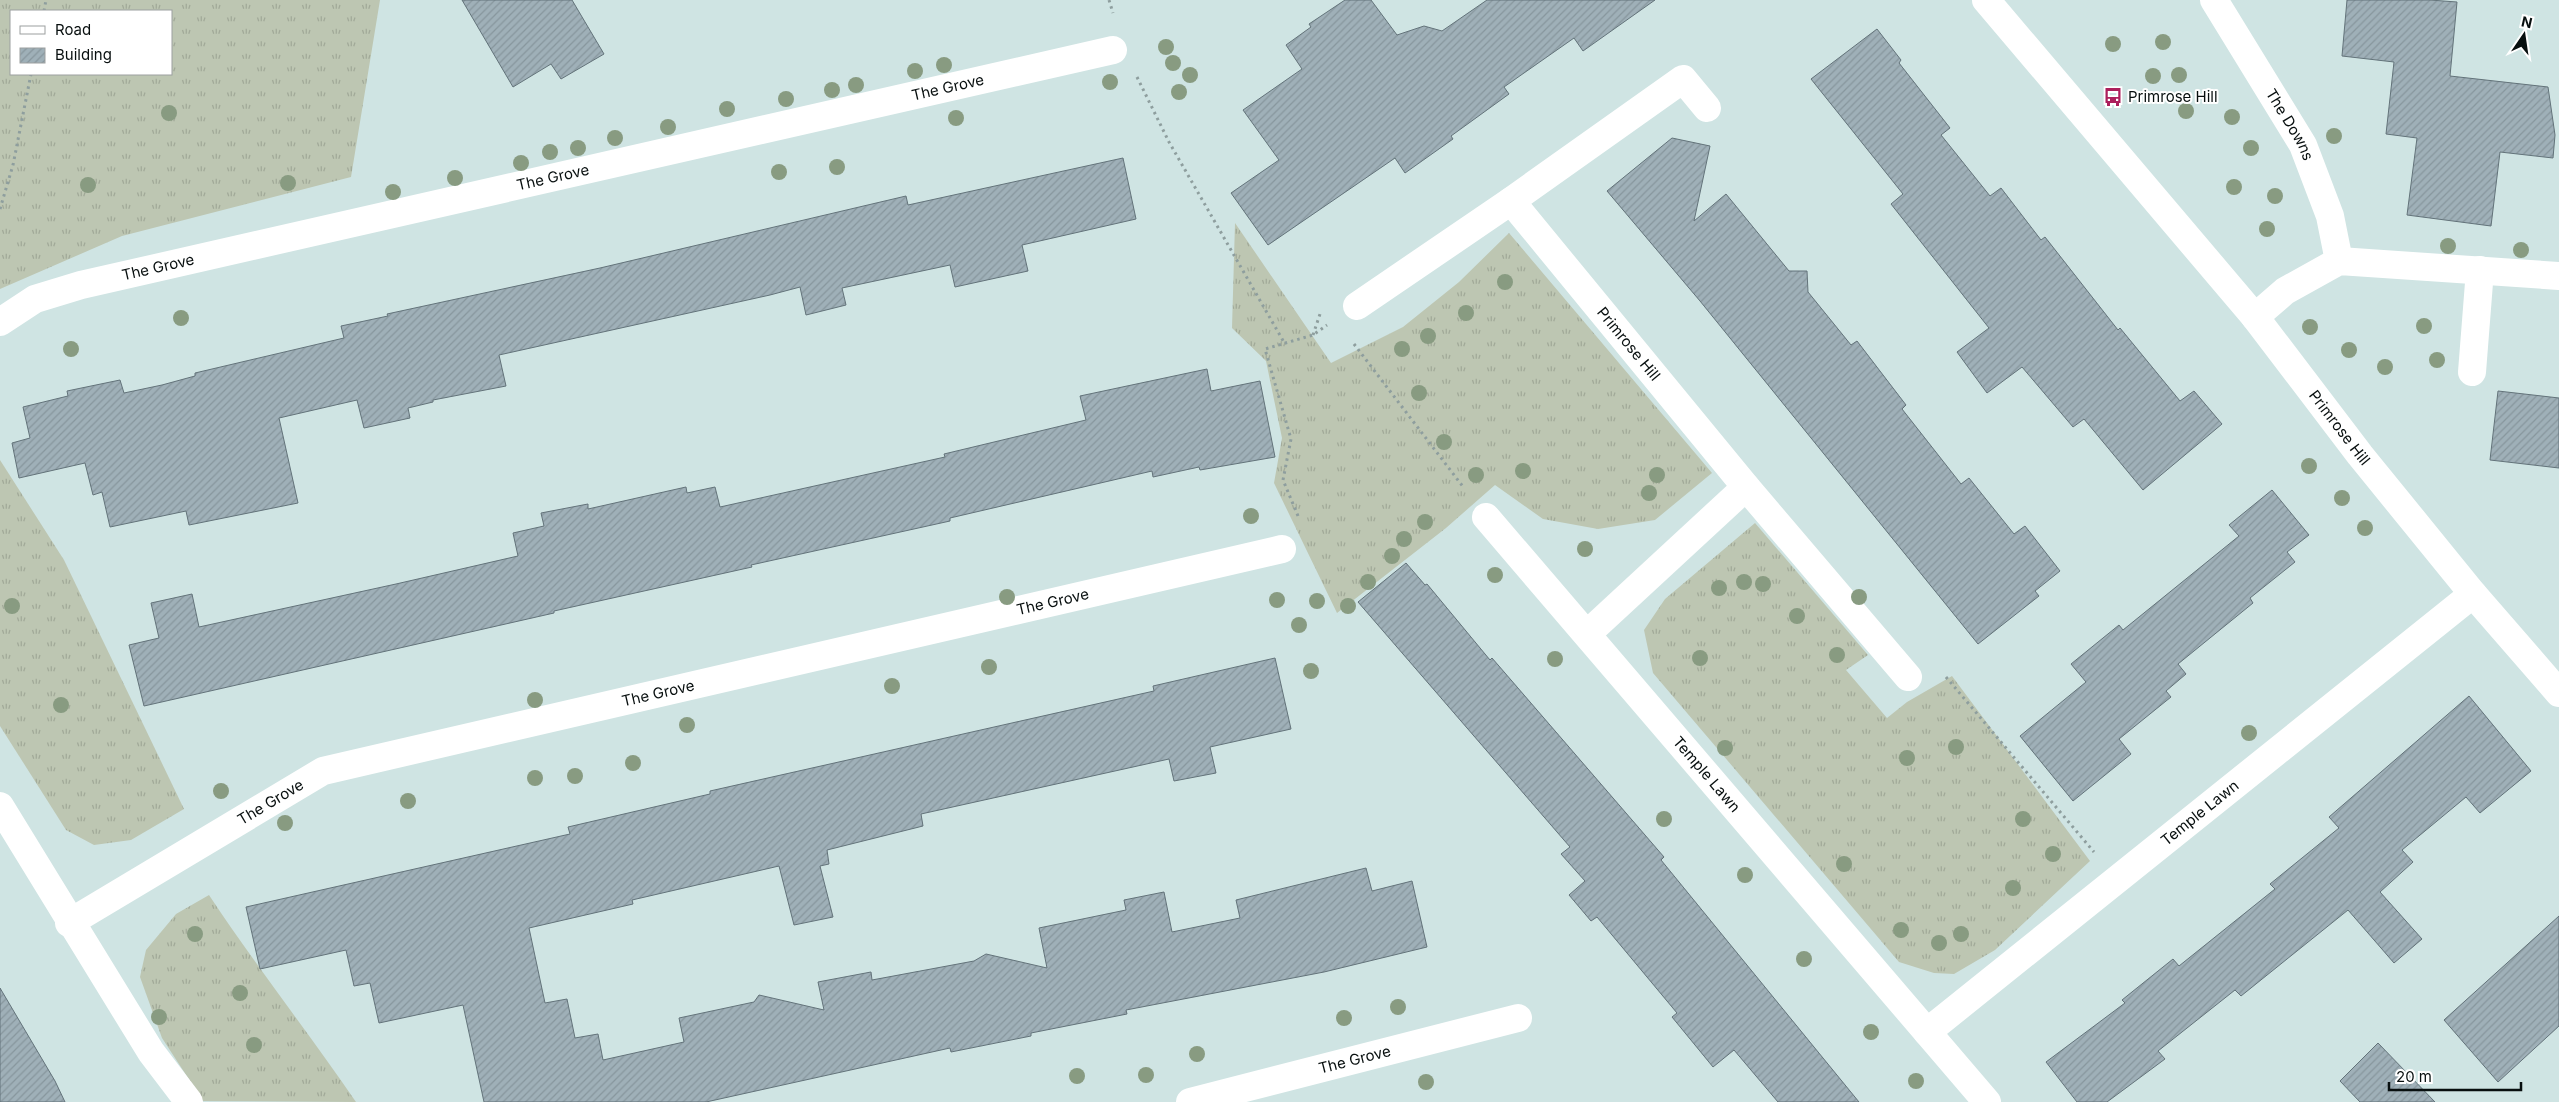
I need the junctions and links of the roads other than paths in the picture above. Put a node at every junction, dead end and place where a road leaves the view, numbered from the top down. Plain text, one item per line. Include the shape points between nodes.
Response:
1 (1986, 0) edge
2 (2214, 0) edge
3 (1113, 50) dead end
4 (1707, 108) dead end
5 (1512, 201) junction
6 (2339, 261) junction
7 (2480, 270) junction
8 (2559, 276) edge
9 (1346, 313) road end
10 (2256, 317) junction
11 (0, 322) edge
12 (2472, 372) dead end
13 (1746, 487) junction
14 (1486, 517) road end
15 (1282, 549) road end
16 (2473, 594) junction
17 (1587, 634) junction
18 (1908, 678) road end
19 (2559, 693) edge
20 (0, 806) edge
21 (69, 923) junction
22 (1518, 1018) dead end
23 (1927, 1032) junction
24 (189, 1102) edge
25 (1190, 1102) edge
26 (1987, 1102) edge

1 - 10 street, Primrose Hill
2 - 6 street, The Downs via 2303,145 2330,216
3 - 11 street, The Grove via 81,285 35,299
4 - 5 street via 1683,79
5 - 9 street
5 - 13 street, Primrose Hill
6 - 7 street
6 - 10 street via 2285,291
7 - 8 street
7 - 12 street
10 - 16 street, Primrose Hill via 2360,455
13 - 17 street
13 - 18 street, Primrose Hill
14 - 17 street, Temple Lawn
15 - 21 street, The Grove via 323,771
16 - 19 street, Primrose Hill
16 - 23 street, Temple Lawn
17 - 23 street, Temple Lawn
20 - 21 street
21 - 24 street via 151,1052
22 - 25 street, The Grove
23 - 26 street, Temple Lawn

